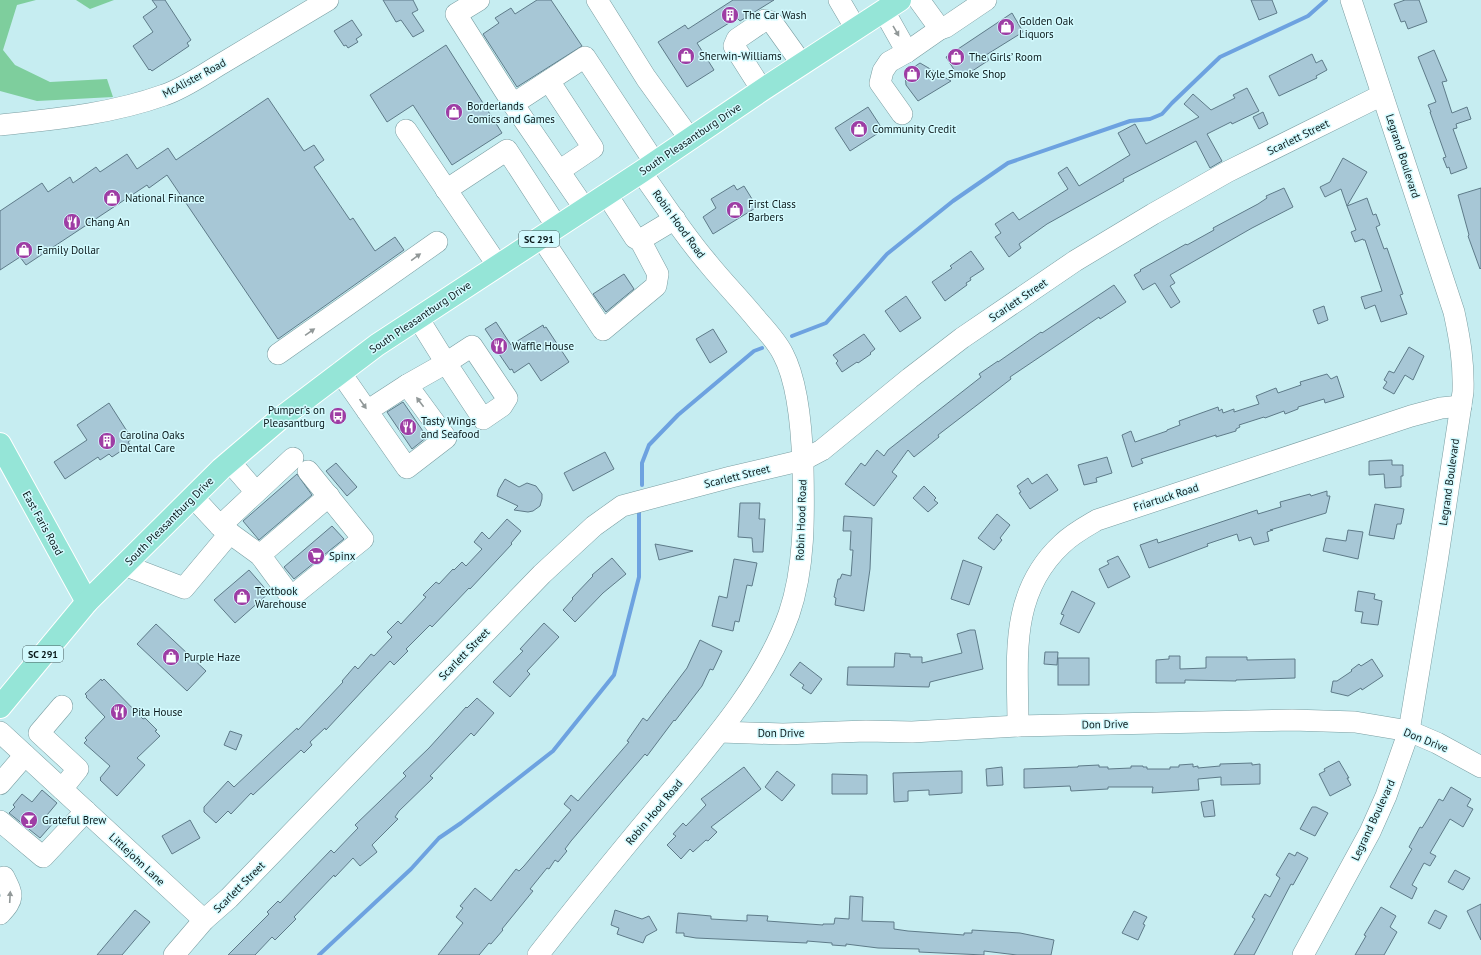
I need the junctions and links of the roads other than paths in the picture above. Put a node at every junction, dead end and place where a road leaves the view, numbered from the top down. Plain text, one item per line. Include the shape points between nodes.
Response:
1 (328, 0) edge
2 (479, 0) edge
3 (597, 0) edge
4 (839, 0) edge
5 (919, 0) edge
6 (986, 0) edge
7 (1351, 0) edge
8 (892, 5) edge
9 (856, 29) junction
10 (940, 29) junction
11 (907, 52) junction
12 (802, 64) junction
13 (549, 81) junction
14 (762, 90) junction
15 (1382, 95) junction
16 (512, 104) junction
17 (902, 114) dead end
18 (0, 125) edge
19 (406, 130) dead end
20 (690, 139) junction
21 (648, 168) junction
22 (559, 171) junction
23 (446, 190) junction
24 (607, 195) junction
25 (585, 209) junction
26 (676, 219) junction
27 (549, 232) junction
28 (640, 240) junction
29 (437, 242) dead end
30 (498, 266) junction
31 (418, 318) junction
32 (278, 354) dead end
33 (340, 372) junction
34 (407, 385) junction
35 (1461, 406) junction
36 (367, 411) junction
37 (0, 444) edge
38 (802, 460) junction
39 (230, 462) junction
40 (256, 492) junction
41 (329, 496) junction
42 (193, 498) junction
43 (225, 529) junction
44 (260, 555) junction
45 (124, 565) junction
46 (87, 602) junction
47 (62, 706) dead end
48 (0, 707) edge
49 (1018, 726) junction
50 (1409, 731) junction
51 (0, 732) edge
52 (720, 732) junction
53 (50, 742) junction
54 (29, 759) junction
55 (1481, 767) edge
56 (0, 784) edge
57 (62, 789) junction
58 (86, 812) junction
59 (0, 821) edge
60 (4, 877) dead end
61 (0, 914) edge
62 (204, 920) junction
63 (174, 955) edge
64 (538, 955) edge
65 (1303, 955) edge

1 - 18 street, McAlister Road via 166,94 136,104 71,118
2 - 16 street via 456,14
3 - 20 street via 646,78
4 - 9 street
5 - 10 street
6 - 10 street
7 - 15 street, Legrand Boulevard
8 - 9 main road, South Pleasantburg Drive / SC 291
8 -> 11 street
9 - 12 main road, South Pleasantburg Drive / SC 291
10 - 11 street
11 - 17 street via 889,62 880,83
12 - 14 main road, South Pleasantburg Drive / SC 291
12 - 14 street via 772,22 766,20 737,39 734,46
13 - 16 street
13 - 21 street, Robin Hood Road via 585,58
13 - 22 street via 593,148
14 - 20 main road, South Pleasantburg Drive / SC 291
15 - 35 street, Legrand Boulevard via 1454,312 1464,367
15 - 38 street, Scarlett Street via 1227,172 1075,261 962,338 837,439
16 - 22 street
19 - 23 street
20 - 21 main road, South Pleasantburg Drive / SC 291
21 - 24 main road, South Pleasantburg Drive / SC 291
21 - 26 street, Robin Hood Road
22 - 25 street
23 - 27 street via 507,150
23 - 30 street
24 - 25 main road, South Pleasantburg Drive / SC 291
24 - 28 street via 635,238
25 - 27 main road, South Pleasantburg Drive / SC 291
26 - 28 street
26 - 38 street, Robin Hood Road via 705,260 774,339 783,353 794,384
27 - 28 street via 603,330 656,286 658,274
27 - 30 main road, South Pleasantburg Drive / SC 291
32 -> 29 street
30 - 31 main road, South Pleasantburg Drive / SC 291
31 - 33 main road, South Pleasantburg Drive / SC 291
31 - 34 street via 446,363
33 -> 36 street
33 - 39 main road, South Pleasantburg Drive / SC 291 via 282,416
34 - 36 street
36 -> 34 street via 407,468 446,438
35 - 49 street, Friartuck Road via 1411,416 1097,520 1063,542 1040,570 1022,611 1018,639
35 - 50 street, Legrand Boulevard
37 - 46 main road, East Faris Road
38 - 52 street, Robin Hood Road via 803,533 800,564 789,613 759,674
38 - 62 street, Scarlett Street via 630,503 594,526 542,574 229,898
39 - 40 street
39 - 42 main road, South Pleasantburg Drive / SC 291
40 - 41 street via 300,464
40 - 43 street
41 - 44 street
41 - 44 street via 363,539 291,597
42 - 43 street
42 - 45 main road, South Pleasantburg Drive / SC 291
43 - 44 street
43 - 45 street via 184,588
45 - 46 main road, South Pleasantburg Drive / SC 291
46 - 48 main road, South Pleasantburg Drive / SC 291
47 - 53 street via 39,732
49 - 50 street, Don Drive via 1292,720 1355,722
49 - 52 street, Don Drive via 912,732
50 - 55 street, Don Drive
50 - 65 street, Legrand Boulevard via 1370,832
51 - 54 street, Littlejohn Lane
52 - 64 street, Robin Hood Road
53 - 54 street
53 - 57 street via 78,769
54 - 56 street
54 - 57 street, Littlejohn Lane
57 - 58 street, Littlejohn Lane
58 - 59 street via 43,857
58 - 62 street, Littlejohn Lane
61 -> 60 street via 10,904 12,892
62 - 63 street, Scarlett Street

